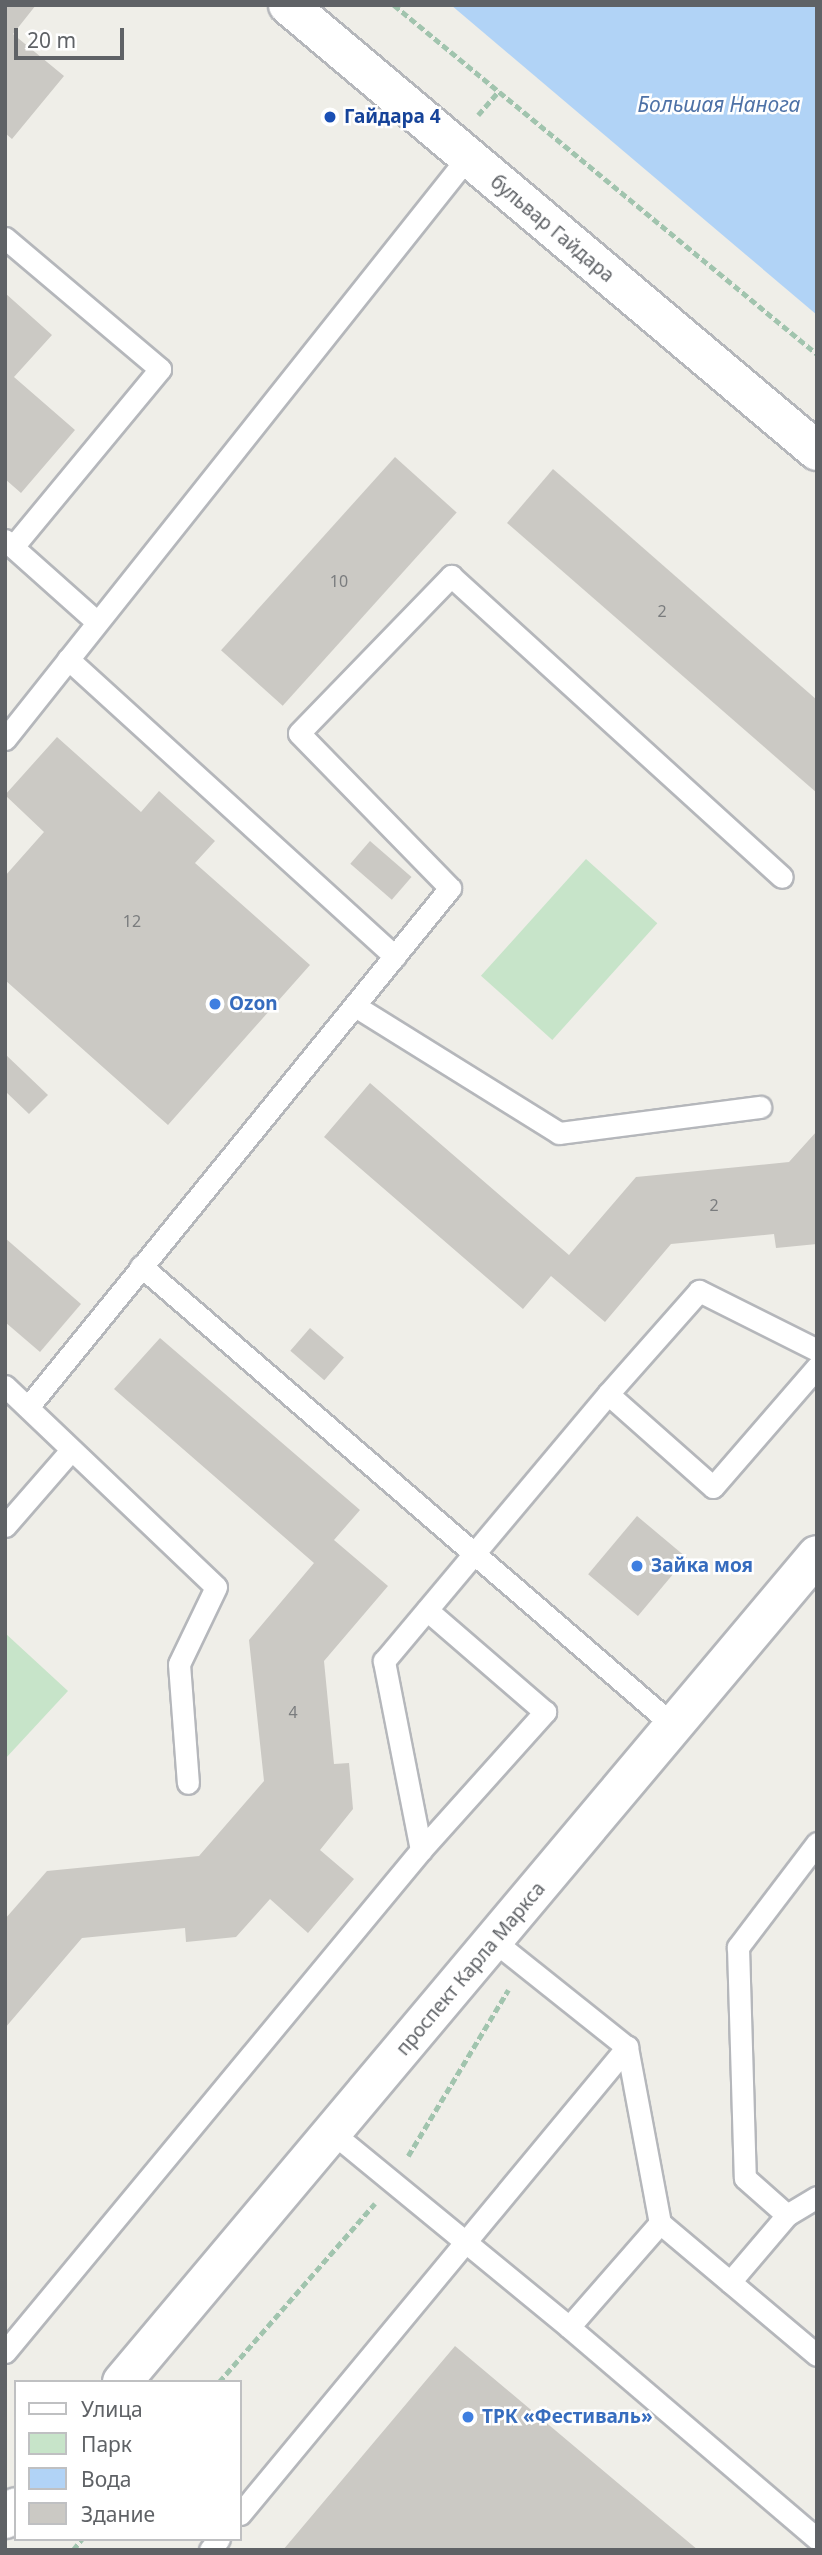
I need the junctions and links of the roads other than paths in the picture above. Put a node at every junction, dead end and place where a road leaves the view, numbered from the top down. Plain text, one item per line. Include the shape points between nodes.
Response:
1 (288, 5) edge
2 (467, 158) junction
3 (5, 238) edge
4 (817, 451) edge
5 (9, 543) edge
6 (97, 622) junction
7 (68, 659) junction
8 (5, 739) edge
9 (782, 877) dead end
10 (395, 957) junction
11 (355, 1006) junction
12 (761, 1107) dead end
13 (141, 1266) junction
14 (817, 1350) edge
15 (817, 1367) edge
16 (5, 1386) edge
17 (608, 1394) junction
18 (28, 1407) junction
19 (71, 1450) junction
20 (5, 1526) edge
21 (473, 1553) junction
22 (817, 1555) edge
23 (427, 1610) junction
24 (674, 1726) junction
25 (188, 1783) dead end
26 (817, 1843) edge
27 (421, 1850) junction
28 (494, 1941) junction
29 (627, 2047) junction
30 (334, 2134) junction
31 (817, 2197) edge
32 (787, 2215) junction
33 (660, 2223) junction
34 (465, 2242) junction
35 (730, 2282) junction
36 (569, 2327) junction
37 (5, 2352) edge
38 (817, 2355) edge
39 (124, 2380) edge
40 (242, 2512) edge
41 (817, 2539) edge

1 - 2 street, бульвар Гайдара
2 - 4 street, бульвар Гайдара
2 - 6 lane
3 - 5 lane via 160,369
5 - 6 lane
6 - 7 lane
7 - 8 lane
7 - 10 lane
9 - 10 lane via 451,576 299,733 450,888
10 - 11 lane
11 - 12 lane via 559,1133
11 - 13 lane
13 - 18 lane
13 - 21 lane
14 - 17 lane via 699,1291
15 - 17 lane via 713,1487
16 - 18 lane
17 - 21 lane
18 - 19 lane
19 - 20 lane
19 - 25 lane via 216,1587 179,1664
21 - 23 lane
21 - 24 lane
22 - 24 street, проспект Карла Маркса
23 - 27 lane via 384,1661
23 - 27 lane via 545,1712
24 - 28 street, проспект Карла Маркса
26 - 32 lane via 738,1947 745,2178
27 - 37 lane
28 - 29 lane
28 - 30 street, проспект Карла Маркса
29 - 33 lane
29 - 34 lane
30 - 34 lane
30 - 39 street, проспект Карла Маркса
31 - 32 lane
32 - 35 lane
33 - 35 lane
33 - 36 lane
34 - 36 lane
34 - 40 lane
35 - 38 lane
36 - 41 lane

